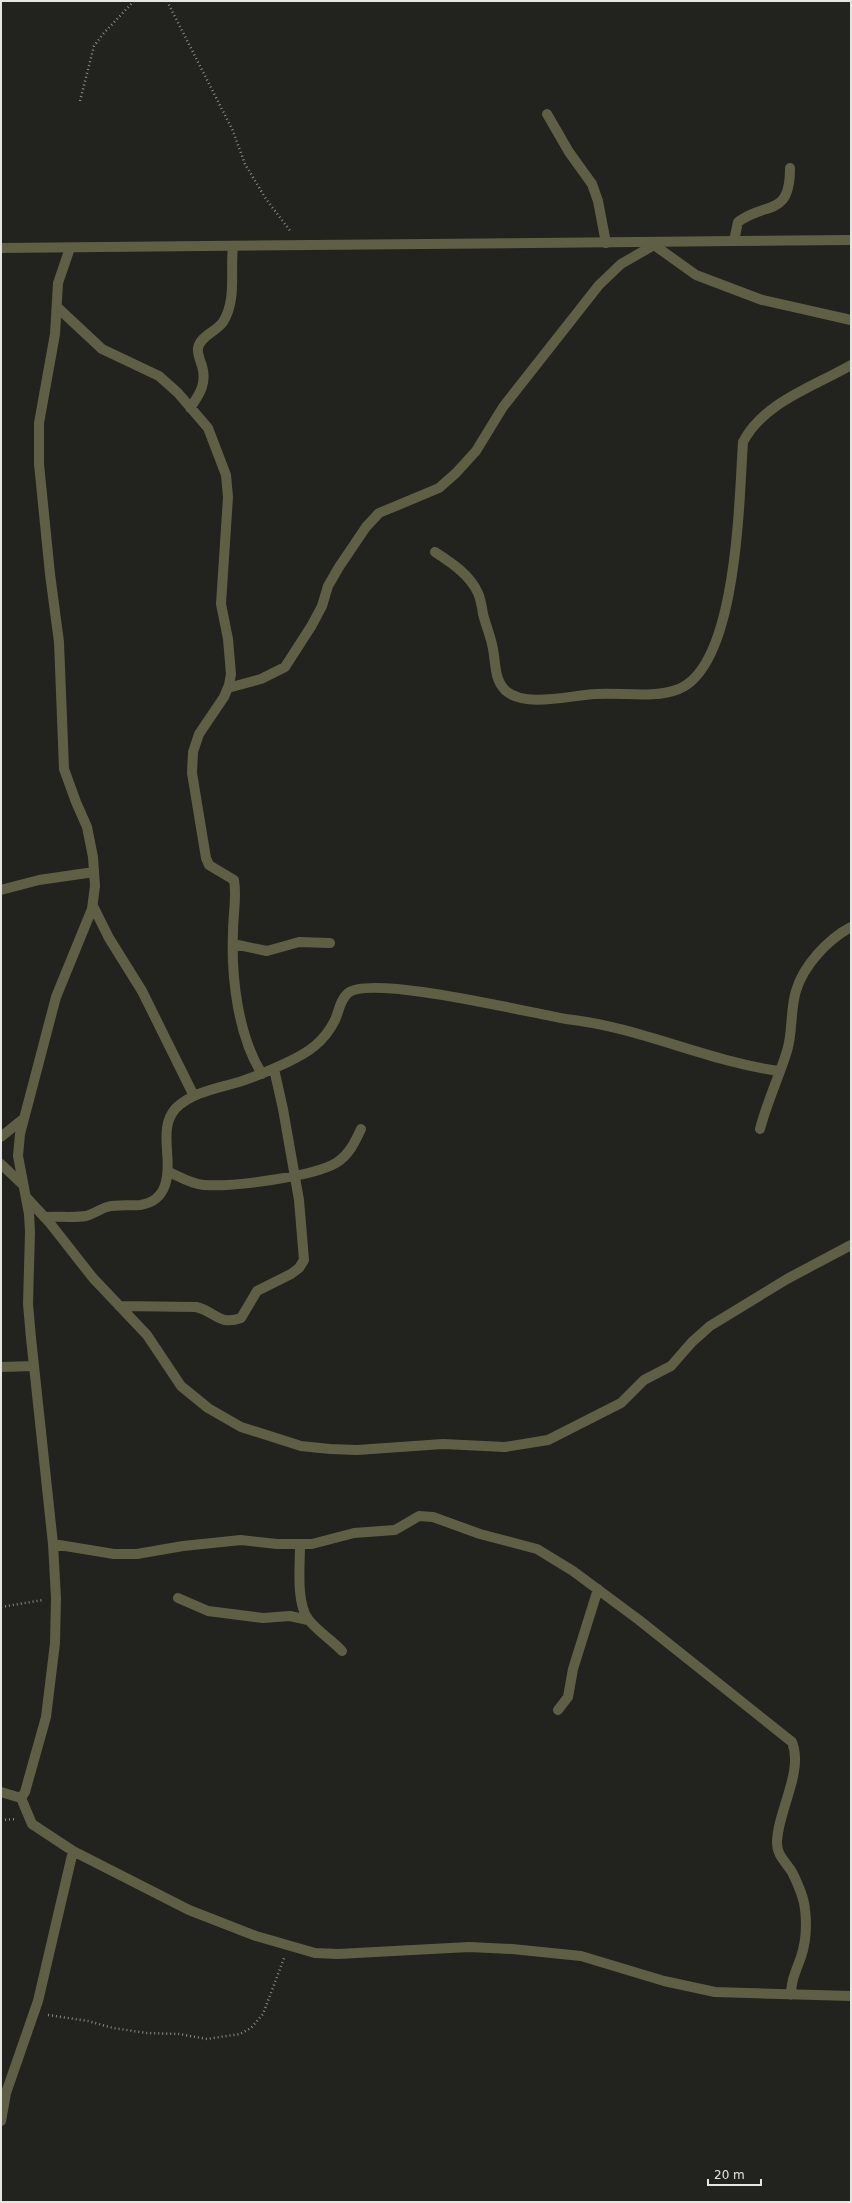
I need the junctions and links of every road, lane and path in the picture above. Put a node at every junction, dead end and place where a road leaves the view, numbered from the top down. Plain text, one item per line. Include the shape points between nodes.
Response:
1 (134, 1) edge
2 (167, 1) edge
3 (80, 101) dead end
4 (547, 114) dead end
5 (790, 168) dead end
6 (851, 240) edge
7 (734, 241) junction
8 (636, 242) junction
9 (606, 243) junction
10 (654, 245) junction
11 (233, 246) junction
12 (301, 246) junction
13 (1, 248) edge
14 (70, 248) junction
15 (57, 307) junction
16 (851, 320) edge
17 (851, 365) edge
18 (190, 408) junction
19 (435, 552) dead end
20 (228, 688) junction
21 (94, 872) junction
22 (1, 890) edge
23 (93, 906) junction
24 (851, 927) edge
25 (330, 943) dead end
26 (233, 944) junction
27 (274, 1069) junction
28 (779, 1071) junction
29 (262, 1074) junction
30 (194, 1096) junction
31 (23, 1119) junction
32 (361, 1129) dead end
33 (760, 1129) dead end
34 (1, 1137) edge
35 (1, 1164) edge
36 (169, 1172) junction
37 (294, 1176) junction
38 (22, 1184) junction
39 (24, 1196) junction
40 (44, 1217) junction
41 (851, 1245) edge
42 (119, 1306) junction
43 (33, 1366) junction
44 (1, 1367) edge
45 (54, 1544) junction
46 (300, 1545) junction
47 (598, 1589) junction
48 (56, 1598) junction
49 (178, 1598) dead end
50 (1, 1607) edge
51 (308, 1620) junction
52 (342, 1651) dead end
53 (558, 1710) dead end
54 (1, 1792) edge
55 (21, 1798) junction
56 (73, 1850) junction
57 (288, 1945) junction
58 (791, 1995) junction
59 (851, 1996) edge
60 (34, 2012) junction
61 (1, 2121) edge

1 - 3 path via 94,46
2 - 12 path via 233,131 245,164 266,199
4 - 9 street via 569,152 592,184
5 - 7 street via 790,181 782,200 770,209 738,222
6 - 7 street
7 - 8 street
8 - 9 street
8 - 10 street
9 - 12 street
10 - 16 street via 696,275 762,300
10 - 20 street via 620,264 599,284 503,407 476,451 456,473 438,488 379,513 366,527 328,586 322,606 286,667 261,679
11 - 12 street
11 - 14 street
11 - 18 street via 229,309 223,322 201,341 198,348 204,378 202,389
13 - 14 street
14 - 15 street via 58,283
15 - 18 street via 102,348 159,376
15 - 21 street via 55,334 39,423 39,464 59,642 64,769 87,827 94,857
17 - 19 street via 773,407 750,428 743,442 734,563 726,610 703,669 692,682 679,689 660,693 594,694 541,699 518,697 507,692 497,676 491,638 478,594 466,575
18 - 20 street via 208,428 226,475 228,497 221,604 231,674
20 - 26 street via 199,734 193,752 192,773 206,858 210,865 234,880
21 - 22 street via 39,880
21 - 23 street
23 - 30 street via 109,938 142,991
23 - 31 street via 56,998
24 - 28 street via 808,967 796,990 787,1050
25 - 26 street via 299,942 267,951
26 - 29 street via 242,1025 250,1053
27 - 28 street via 310,1051 324,1038 335,1019 340,1002 348,993 379,987 406,988 566,1020 590,1022 688,1048 717,1059
27 - 29 street
27 - 37 street
28 - 33 street
29 - 30 street
30 - 36 street via 176,1108 168,1118 166,1138
31 - 34 street
31 - 38 street via 18,1156
32 - 37 street via 346,1155 337,1162 315,1172
35 - 38 street
36 - 37 street via 194,1183 203,1184
36 - 40 street via 166,1185 159,1196 151,1202 107,1207 80,1216
37 - 42 street via 300,1207 304,1260 291,1274 257,1291 241,1318 221,1320 196,1307
38 - 39 street
39 - 40 street
39 - 43 street via 29,1214 31,1250 28,1304
40 - 42 street
41 - 42 street via 799,1272 710,1326 671,1366 644,1380 621,1403 548,1440 505,1447 443,1444 357,1450 330,1449 301,1446 241,1427 208,1408 181,1386 147,1335
43 - 44 street
43 - 45 street
45 - 46 street via 114,1554 138,1554 241,1540
45 - 48 street
46 - 47 street via 354,1533 395,1530 411,1519 426,1515 480,1534 537,1549
46 - 51 street via 301,1598 303,1611
47 - 53 street via 573,1669 568,1697
47 - 58 street via 792,1742 792,1778 779,1828 778,1851 796,1881 805,1907 806,1935 792,1979
48 - 50 path
48 - 55 street via 55,1643 46,1717 25,1792
49 - 51 street via 208,1612 263,1618 290,1616
51 - 52 street
54 - 55 street
55 - 56 street via 32,1824
56 - 57 street via 152,1892 214,1920
56 - 60 street
57 - 58 street via 315,1953 338,1954 469,1946 581,1956 664,1981 715,1992
57 - 60 path via 263,2014 251,2028 240,2034 207,2038 147,2033 113,2028 88,2020
58 - 59 street
60 - 61 street via 6,2093

